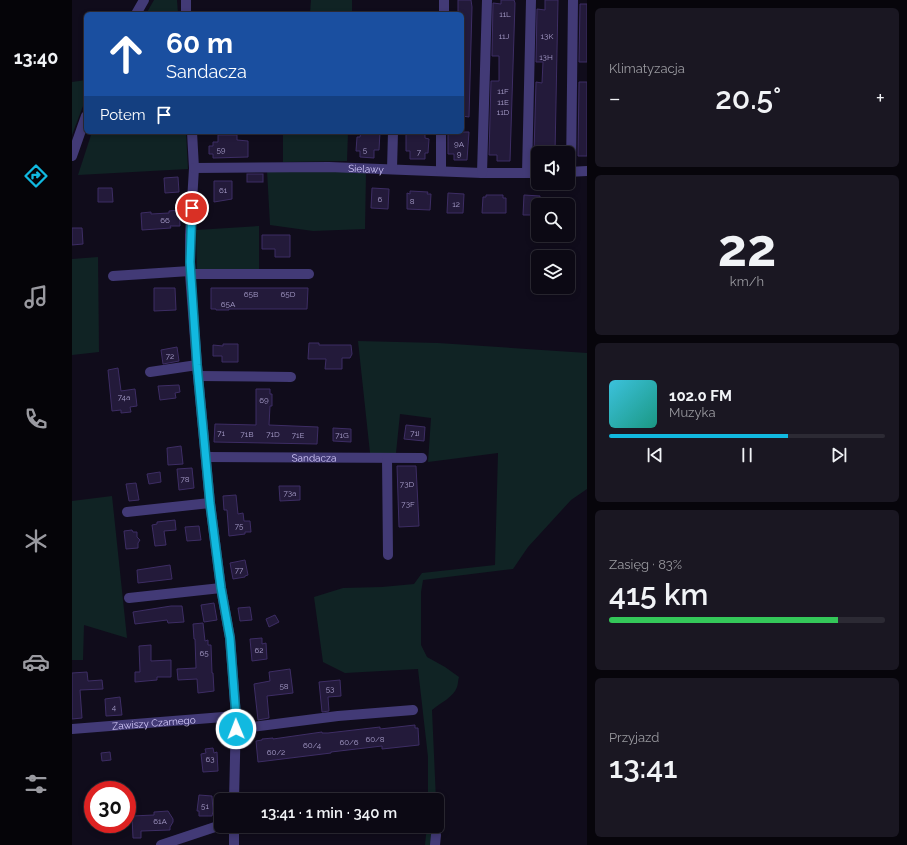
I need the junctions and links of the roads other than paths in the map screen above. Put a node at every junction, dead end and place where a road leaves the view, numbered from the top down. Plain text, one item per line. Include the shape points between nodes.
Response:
1 (144, 0) edge
2 (186, 0) edge
3 (444, 0) edge
4 (488, 0) edge
5 (531, 0) edge
6 (573, 0) edge
7 (137, 12) edge
8 (186, 12) edge
9 (444, 12) edge
10 (84, 122) edge
11 (192, 134) edge
12 (392, 134) edge
13 (441, 134) edge
14 (570, 146) edge
15 (72, 156) edge
16 (194, 168) junction
17 (392, 170) junction
18 (440, 171) junction
19 (587, 171) edge
20 (575, 172) edge
21 (482, 173) junction
22 (527, 173) junction
23 (531, 173) edge
24 (190, 273) junction
25 (309, 274) dead end
26 (113, 276) dead end
27 (197, 365) junction
28 (150, 372) dead end
29 (198, 376) junction
30 (291, 377) dead end
31 (206, 457) junction
32 (386, 458) junction
33 (422, 458) dead end
34 (210, 503) junction
35 (127, 512) dead end
36 (388, 555) dead end
37 (221, 588) junction
38 (129, 598) dead end
39 (413, 710) dead end
40 (236, 716) junction
41 (72, 729) edge
42 (236, 729) junction
43 (234, 793) edge
44 (214, 827) edge
45 (234, 833) edge
46 (161, 845) edge
47 (234, 845) edge

1 - 7 street
2 - 8 street
3 - 9 street
4 - 21 street
5 - 22 street
6 - 14 street
10 - 15 street
11 - 16 street
12 - 17 street
13 - 18 street
16 - 17 street, Sielawy via 329,167
16 - 24 street
17 - 18 street, Sielawy
18 - 21 street, Sielawy
19 - 20 street
21 - 22 street, Sielawy
22 - 23 street, Sielawy
24 - 25 street
24 - 26 street
24 - 27 street
27 - 28 street
27 - 29 street
29 - 30 street
29 - 31 street
31 - 32 street, Sandacza
31 - 34 street
32 - 33 street, Sandacza
32 - 36 street
34 - 35 street
34 - 37 street
37 - 38 street
37 - 40 street via 230,638
39 - 42 street via 338,716
40 - 41 street, Zawiszy Czarnego
40 - 42 street
42 - 43 street
44 - 46 street
45 - 47 street

